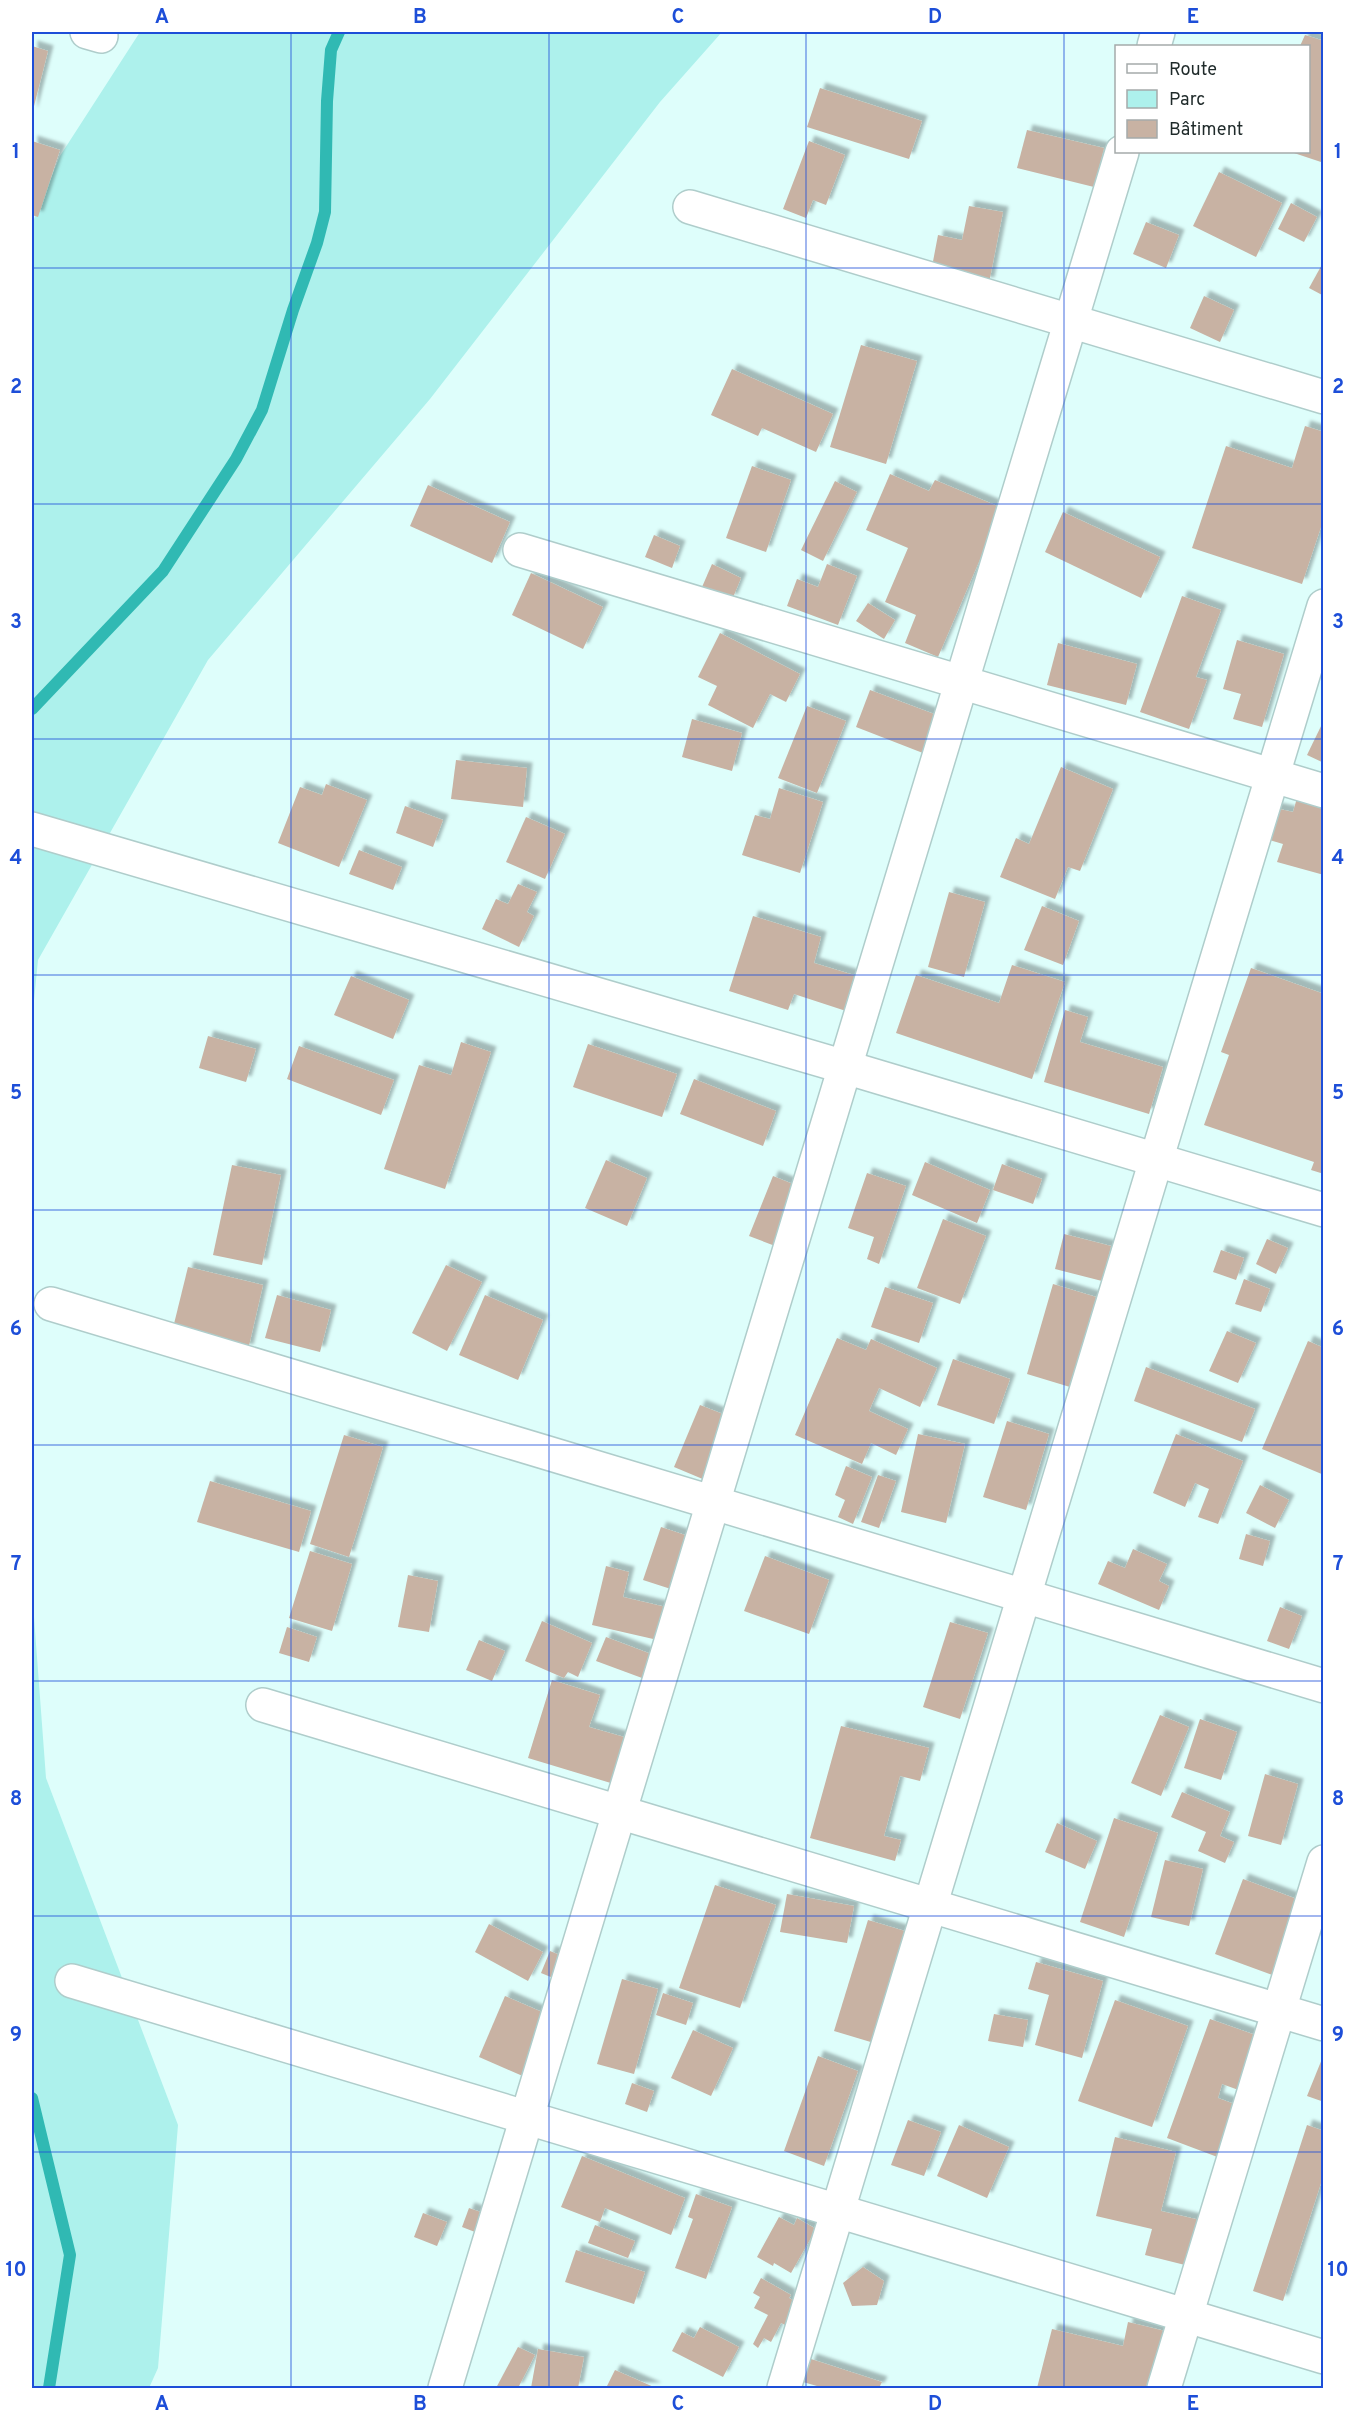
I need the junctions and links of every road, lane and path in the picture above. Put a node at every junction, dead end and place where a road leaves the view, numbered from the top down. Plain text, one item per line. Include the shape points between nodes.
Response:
1 (1122, 153) edge
2 (690, 207) dead end
3 (1071, 321) junction
4 (1323, 397) edge
5 (520, 550) dead end
6 (1323, 606) edge
7 (962, 682) junction
8 (1272, 776) junction
9 (1323, 791) edge
10 (32, 829) edge
11 (845, 1067) junction
12 (1156, 1160) junction
13 (1323, 1210) edge
14 (51, 1304) dead end
15 (713, 1503) junction
16 (1024, 1596) junction
17 (1323, 1686) edge
18 (263, 1705) dead end
19 (620, 1813) junction
20 (1323, 1862) edge
21 (931, 1906) junction
22 (72, 1981) dead end
23 (1278, 2010) junction
24 (1323, 2024) edge
25 (527, 2118) junction
26 (838, 2211) junction
27 (1186, 2315) junction
28 (1323, 2357) edge
29 (445, 2388) edge
30 (784, 2388) edge
31 (1164, 2388) edge

1 - 3 street
2 - 3 street
3 - 4 street
3 - 7 street
5 - 7 street
6 - 8 street
7 - 8 street
7 - 11 street
8 - 9 street
8 - 12 street
10 - 11 street
11 - 12 street
11 - 15 street
12 - 13 street
12 - 16 street
14 - 15 street
15 - 16 street
15 - 19 street
16 - 17 street
16 - 21 street
18 - 19 street
19 - 21 street
19 - 25 street
20 - 23 street
21 - 23 street
21 - 26 street
22 - 25 street
23 - 24 street
23 - 27 street
25 - 26 street
25 - 29 street
26 - 27 street
26 - 30 street
27 - 28 street
27 - 31 street

